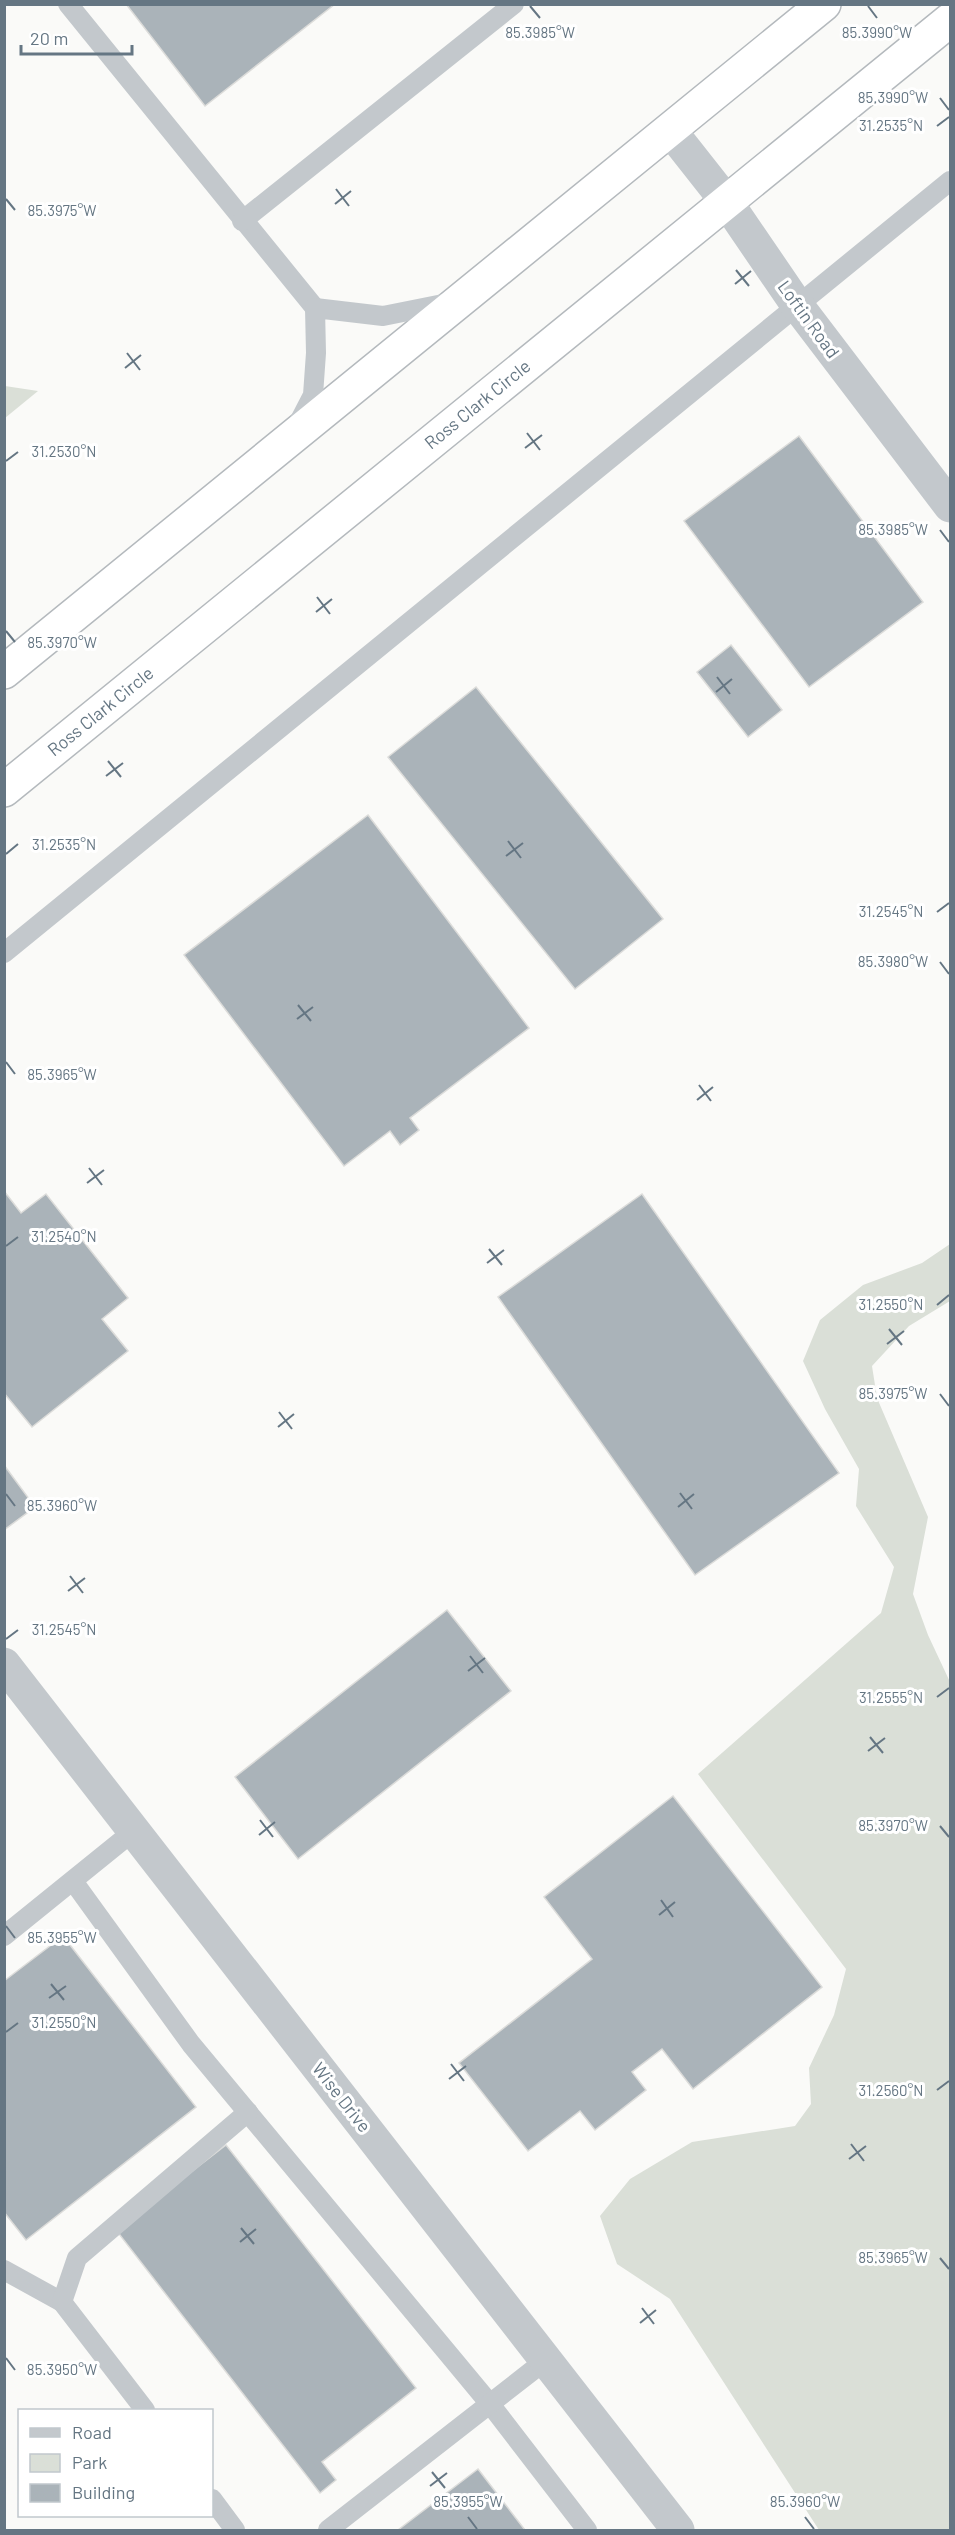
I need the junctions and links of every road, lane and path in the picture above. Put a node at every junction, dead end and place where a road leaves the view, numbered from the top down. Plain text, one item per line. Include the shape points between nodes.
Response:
1 (68, 4) edge
2 (514, 4) edge
3 (824, 4) edge
4 (951, 20) edge
5 (670, 130) junction
6 (951, 181) edge
7 (726, 201) junction
8 (242, 221) junction
9 (462, 299) junction
10 (797, 305) junction
11 (315, 308) junction
12 (291, 439) junction
13 (951, 506) edge
14 (4, 672) edge
15 (4, 790) edge
16 (4, 953) edge
17 (4, 1664) edge
18 (135, 1830) junction
19 (73, 1881) junction
20 (4, 1936) edge
21 (248, 2112) junction
22 (4, 2270) edge
23 (62, 2302) junction
24 (546, 2360) junction
25 (490, 2404) junction
26 (144, 2409) edge
27 (213, 2500) edge
28 (236, 2530) edge
29 (328, 2530) edge
30 (587, 2530) edge
31 (676, 2530) edge

1 - 8 lane
2 - 8 lane
3 - 5 highway
4 - 7 highway, Ross Clark Circle
5 - 7 street, Loftin Road
5 - 9 highway
6 - 10 lane
7 - 10 street, Loftin Road
7 - 15 highway, Ross Clark Circle
8 - 11 lane
9 - 11 lane via 382,316
9 - 12 highway
10 - 13 street, Loftin Road
10 - 16 lane
11 - 12 lane via 313,394
12 - 14 highway
17 - 18 street, Wise Drive
18 - 19 lane
18 - 24 street, Wise Drive
19 - 20 lane
19 - 21 lane via 191,2044
21 - 23 lane via 77,2258
21 - 25 lane
22 - 23 lane
23 - 26 lane
24 - 25 lane
24 - 31 street, Wise Drive
25 - 29 lane
25 - 30 lane
27 - 28 lane

